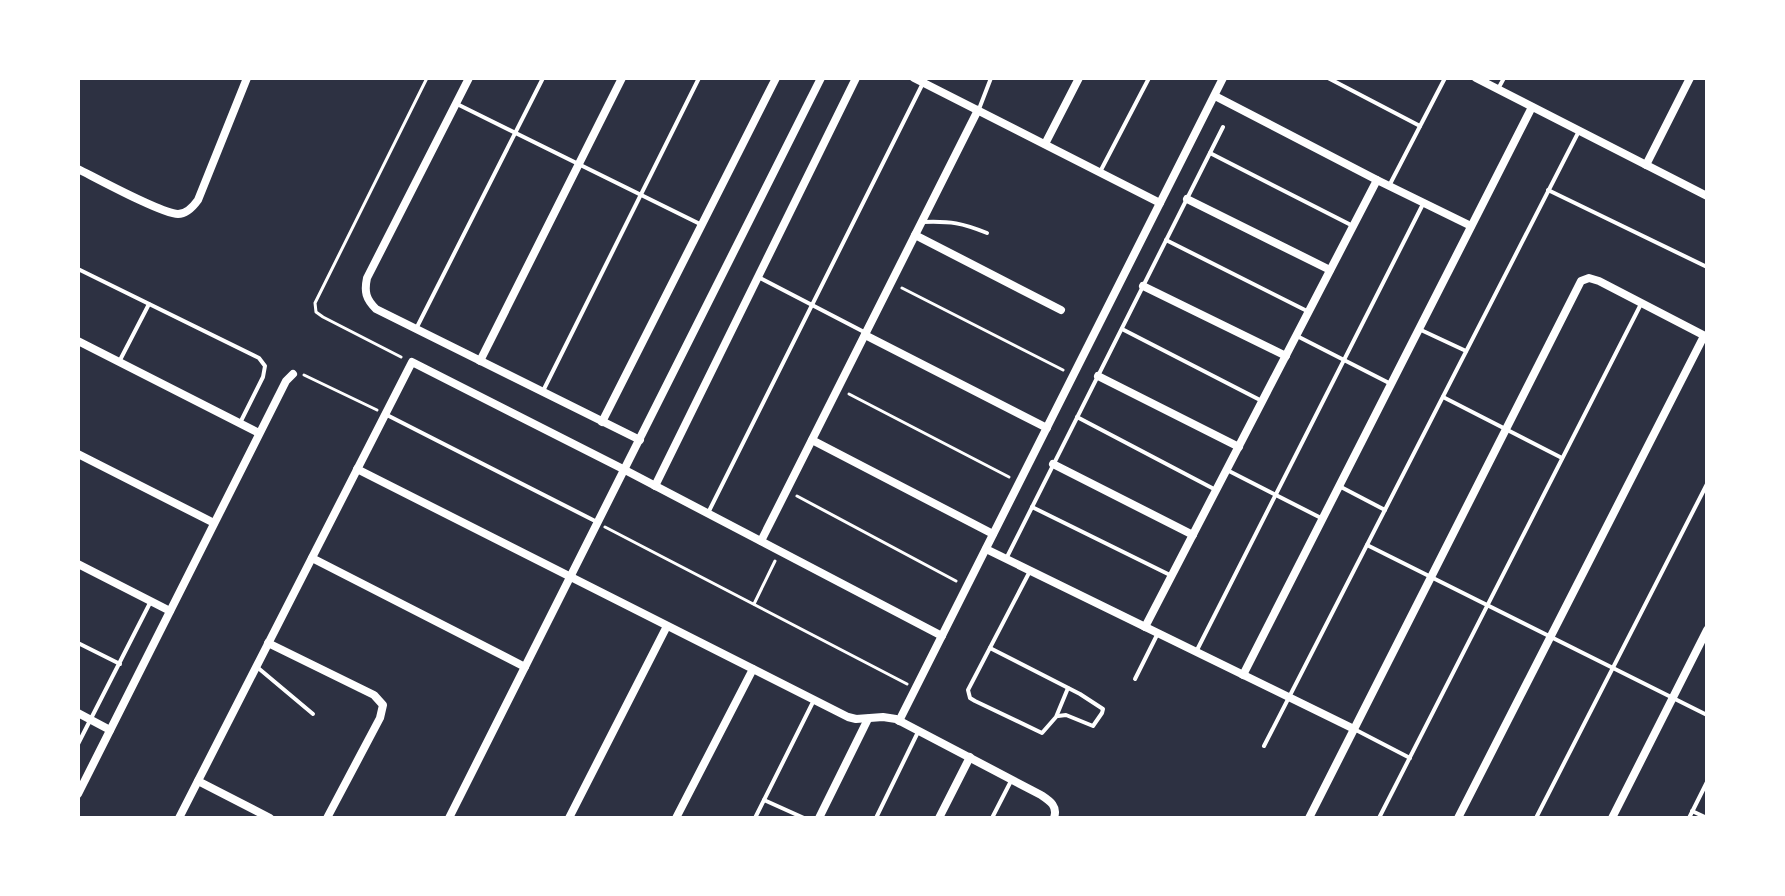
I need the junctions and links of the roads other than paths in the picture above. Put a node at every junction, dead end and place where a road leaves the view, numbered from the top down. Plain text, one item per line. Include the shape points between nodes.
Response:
1 (247, 78) edge
2 (469, 78) edge
3 (543, 78) edge
4 (622, 78) edge
5 (699, 78) edge
6 (776, 78) edge
7 (821, 78) edge
8 (856, 78) edge
9 (914, 78) edge
10 (991, 78) edge
11 (1079, 78) edge
12 (1149, 78) edge
13 (1223, 78) edge
14 (1328, 78) edge
15 (1445, 78) edge
16 (1476, 78) edge
17 (1504, 78) edge
18 (1690, 78) edge
19 (923, 83) junction
20 (1498, 89) junction
21 (1215, 96) junction
22 (456, 104) junction
23 (1532, 107) junction
24 (978, 110) junction
25 (1420, 126) junction
26 (1223, 127) dead end
27 (1579, 131) junction
28 (515, 133) junction
29 (1045, 144) junction
30 (1210, 153) junction
31 (579, 163) junction
32 (1646, 165) junction
33 (78, 169) edge
34 (1100, 172) junction
35 (1377, 180) junction
36 (1389, 186) junction
37 (1548, 190) junction
38 (643, 194) junction
39 (1707, 196) edge
40 (1187, 199) junction
41 (1160, 203) junction
42 (1423, 203) junction
43 (922, 222) junction
44 (702, 225) junction
45 (1353, 226) junction
46 (1471, 226) junction
47 (987, 233) dead end
48 (915, 235) junction
49 (1166, 240) junction
50 (1707, 267) edge
51 (78, 269) edge
52 (1330, 270) junction
53 (758, 277) junction
54 (1143, 286) junction
55 (149, 304) junction
56 (1641, 304) junction
57 (812, 305) junction
58 (1061, 310) dead end
59 (1309, 312) junction
60 (416, 329) junction
61 (1121, 329) junction
62 (1419, 329) junction
63 (865, 334) junction
64 (1706, 334) edge
65 (1297, 335) junction
66 (78, 341) edge
67 (1466, 351) junction
68 (1286, 356) junction
69 (1344, 360) junction
70 (480, 361) junction
71 (119, 362) junction
72 (293, 374) road end
73 (1098, 376) junction
74 (1391, 384) junction
75 (543, 392) junction
76 (1443, 397) junction
77 (1262, 401) junction
78 (385, 414) junction
79 (1077, 417) junction
80 (602, 422) junction
81 (240, 423) junction
82 (1047, 428) junction
83 (1506, 429) junction
84 (259, 433) junction
85 (640, 440) junction
86 (812, 440) junction
87 (1239, 447) junction
88 (78, 454) edge
89 (1563, 458) junction
90 (1053, 464) junction
91 (357, 469) junction
92 (625, 470) junction
93 (1227, 470) junction
94 (1707, 484) edge
95 (655, 486) junction
96 (1339, 486) junction
97 (1217, 490) junction
98 (1276, 494) junction
99 (1032, 507) junction
100 (1385, 510) junction
101 (708, 513) junction
102 (1322, 519) junction
103 (214, 523) junction
104 (598, 523) junction
105 (993, 534) junction
106 (1193, 535) junction
107 (761, 541) junction
108 (1367, 545) junction
109 (986, 549) junction
110 (312, 558) junction
111 (1006, 559) junction
112 (78, 564) edge
113 (1030, 571) junction
114 (571, 577) junction
115 (1172, 577) junction
116 (1431, 577) junction
117 (151, 601) junction
118 (1487, 606) junction
119 (170, 611) junction
120 (667, 626) junction
121 (1145, 627) junction
122 (1707, 630) edge
123 (1158, 633) junction
124 (942, 636) junction
125 (1551, 638) junction
126 (78, 643) edge
127 (268, 643) junction
128 (990, 648) junction
129 (1196, 652) junction
130 (120, 664) junction
131 (256, 667) junction
132 (525, 667) junction
133 (753, 669) junction
134 (1612, 669) junction
135 (1243, 675) junction
136 (1135, 679) dead end
137 (1068, 688) junction
138 (1290, 697) junction
139 (1672, 699) junction
140 (814, 700) junction
141 (78, 713) edge
142 (313, 714) dead end
143 (1707, 715) edge
144 (1056, 717) junction
145 (868, 719) junction
146 (91, 720) junction
147 (899, 721) junction
148 (1354, 729) junction
149 (110, 730) junction
150 (919, 730) junction
151 (78, 744) edge
152 (1264, 746) dead end
153 (970, 757) junction
154 (1410, 758) junction
155 (1012, 779) junction
156 (198, 781) junction
157 (1707, 782) edge
158 (78, 794) edge
159 (764, 800) junction
160 (1692, 811) junction
161 (179, 818) edge
162 (270, 818) edge
163 (327, 818) edge
164 (449, 818) edge
165 (569, 818) edge
166 (676, 818) edge
167 (755, 818) edge
168 (804, 818) edge
169 (819, 818) edge
170 (876, 818) edge
171 (939, 818) edge
172 (992, 818) edge
173 (1054, 818) edge
174 (1309, 818) edge
175 (1379, 818) edge
176 (1458, 818) edge
177 (1536, 818) edge
178 (1612, 818) edge
179 (1689, 818) edge
180 (1707, 818) edge

1 - 33 street via 190,210 163,210
2 - 22 street
3 - 28 lane
4 - 31 street
5 - 38 lane
6 - 44 street
7 - 85 street
8 - 53 street
9 - 19 street
10 - 24 lane
11 - 29 street
12 - 34 lane
13 - 21 street
14 - 25 lane
15 - 25 lane
16 - 20 street
17 - 20 lane
18 - 32 street
19 - 24 street
19 - 57 lane
20 - 23 street
21 - 35 street
21 - 41 street
22 - 28 lane
22 - 60 street via 365,288 376,309
23 - 27 street
23 - 46 street
24 - 29 street
24 - 43 street
25 - 36 lane
26 - 30 lane
27 - 32 street
27 - 37 lane
28 - 31 lane
28 - 60 lane
29 - 34 street
30 - 40 lane
30 - 45 lane
31 - 38 lane
31 - 70 street
32 - 39 street
34 - 41 street
35 - 36 street
35 - 45 street
36 - 42 street
37 - 50 lane
37 - 67 lane
38 - 44 lane
38 - 75 lane
40 - 49 lane
40 - 52 street
41 - 82 street
42 - 46 street
42 - 69 lane
43 - 47 lane via 960,223
43 - 48 street
44 - 80 street
45 - 52 street
46 - 62 street
48 - 58 street
48 - 63 street
49 - 54 lane
49 - 59 lane
51 - 55 lane
52 - 59 street
53 - 57 lane
53 - 95 street
54 - 61 lane
54 - 68 street
55 - 71 lane
55 - 81 lane via 259,358 265,366 263,377
56 - 64 street
56 - 83 street via 1599,281 1581,281
56 - 89 lane
57 - 63 lane
57 - 101 lane
59 - 65 street
60 - 70 street
61 - 73 lane
61 - 77 lane
62 - 67 lane
62 - 74 street
63 - 82 street
63 - 86 street
64 - 125 street
65 - 68 street
65 - 69 lane
66 - 71 street
67 - 76 lane
68 - 77 street
69 - 74 lane
69 - 98 lane
70 - 75 street
71 - 81 street
72 - 84 street
73 - 79 lane
73 - 87 street
74 - 96 street
75 - 80 street
76 - 83 lane
76 - 100 lane
77 - 87 street
78 - 91 street
78 - 92 street via 412,362
78 - 104 lane
79 - 90 lane
79 - 97 lane
80 - 85 street
81 - 84 street
82 - 105 street
83 - 89 lane
83 - 116 street
84 - 103 street
85 - 92 street
86 - 105 street
86 - 107 street
87 - 93 street
88 - 103 street
89 - 118 lane
90 - 99 lane
90 - 106 street
91 - 110 street
91 - 114 street
92 - 95 street
92 - 104 street
93 - 97 street
93 - 98 lane
94 - 134 lane
95 - 101 street
96 - 100 lane
96 - 102 street
97 - 106 street
98 - 102 lane
98 - 129 lane
99 - 111 lane
99 - 115 lane
100 - 108 lane
101 - 107 street
102 - 135 street
103 - 119 street
104 - 114 street
105 - 109 street
106 - 115 street
107 - 124 street
108 - 116 lane
108 - 138 lane
109 - 111 street
109 - 124 street
110 - 127 street
110 - 132 street
111 - 113 street
112 - 117 street
113 - 121 street
113 - 128 lane
114 - 120 street
114 - 132 street
115 - 121 street
116 - 118 lane
116 - 148 street
117 - 119 street
117 - 130 lane
118 - 125 lane
118 - 154 lane
119 - 149 street
120 - 133 street
120 - 165 street
121 - 123 street
122 - 139 street
123 - 129 street
123 - 136 lane
124 - 147 street
125 - 134 lane
125 - 176 street
126 - 130 lane
127 - 131 street
127 - 163 street via 374,695 383,705
128 - 137 lane
128 - 144 lane via 968,690 970,698 1039,733
129 - 135 street
130 - 146 lane
131 - 142 lane
131 - 156 street
132 - 164 street
133 - 140 street
133 - 166 street
134 - 139 lane
134 - 177 lane
135 - 138 street
137 - 144 lane
137 - 144 lane via 1100,706 1102,713 1093,726 1066,715
138 - 148 street
138 - 152 lane
139 - 143 lane
139 - 178 street
140 - 145 street via 848,717
140 - 159 lane
141 - 146 street
145 - 147 street
145 - 169 street
146 - 149 street
146 - 151 lane
147 - 150 street
148 - 154 lane
148 - 174 street
149 - 158 street
150 - 153 street
150 - 170 lane
153 - 155 street
153 - 171 street
154 - 175 lane
155 - 172 lane
155 - 173 street via 1051,802
156 - 161 street
156 - 162 street
157 - 160 lane
159 - 167 lane
159 - 168 lane
160 - 179 lane
160 - 180 lane

